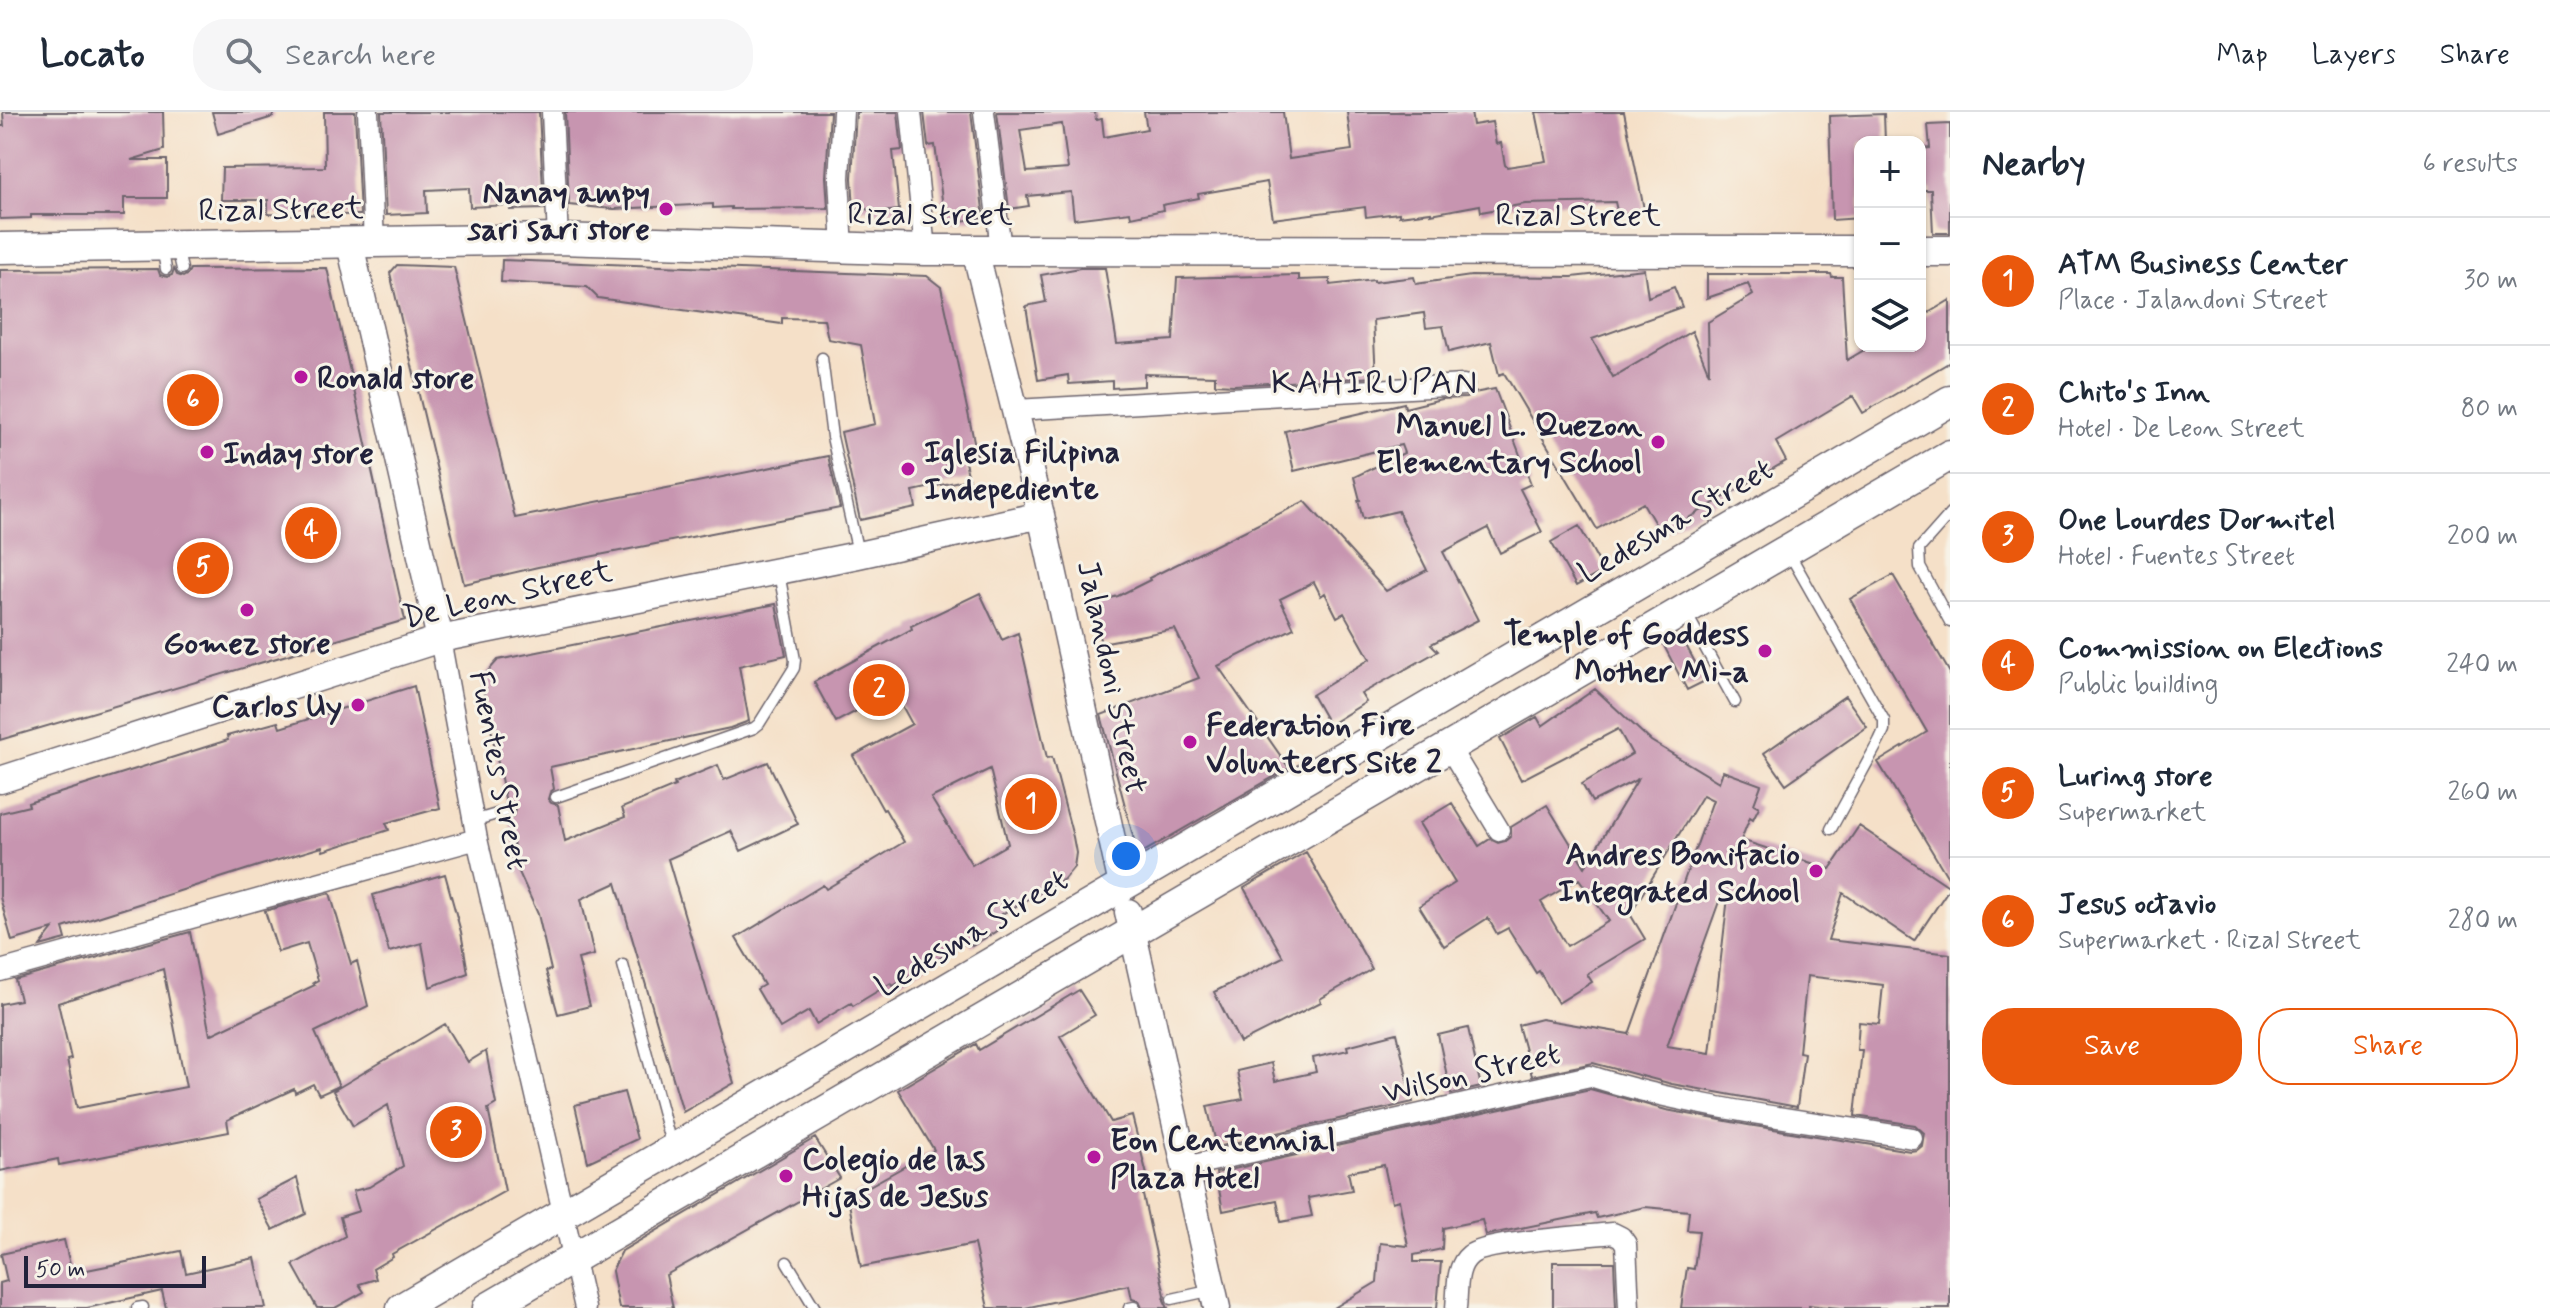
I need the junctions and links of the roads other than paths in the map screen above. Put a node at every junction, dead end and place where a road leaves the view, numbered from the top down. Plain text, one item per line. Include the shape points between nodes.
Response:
1 (368, 112) edge
2 (552, 112) edge
3 (843, 112) edge
4 (911, 112) edge
5 (984, 112) edge
6 (558, 239) junction
7 (362, 243) junction
8 (0, 248) edge
9 (843, 249) junction
10 (925, 250) junction
11 (988, 250) junction
12 (1854, 251) edge
13 (1926, 251) edge
14 (1950, 251) edge
15 (822, 358) dead end
16 (1464, 385) dead end
17 (1950, 401) edge
18 (1015, 410) junction
19 (1950, 455) edge
20 (1950, 514) edge
21 (1041, 515) junction
22 (1787, 550) junction
23 (858, 555) junction
24 (779, 571) junction
25 (1685, 610) junction
26 (1950, 622) edge
27 (440, 639) junction
28 (1735, 702) dead end
29 (1449, 747) junction
30 (0, 780) edge
31 (556, 797) dead end
32 (507, 811) dead end
33 (1831, 829) dead end
34 (475, 830) junction
35 (1499, 830) dead end
36 (1127, 910) junction
37 (623, 965) dead end
38 (0, 971) edge
39 (1912, 1138) dead end
40 (673, 1150) junction
41 (1185, 1167) junction
42 (564, 1214) junction
43 (574, 1257) junction
44 (787, 1262) dead end
45 (1172, 1299) dead end
46 (1215, 1299) edge
47 (402, 1308) edge
48 (488, 1308) edge
49 (585, 1308) edge
50 (815, 1308) edge
51 (1456, 1308) edge
52 (1629, 1308) edge

1 - 7 street
2 - 6 street
3 - 9 street
4 - 10 street
5 - 11 street
6 - 7 main road, Rizal Street
6 - 9 main road, Rizal Street
7 - 8 main road, Rizal Street via 172,258
7 - 27 street, Fuentes Street
9 - 10 main road, Rizal Street
10 - 11 main road, Rizal Street
11 - 12 main road, Rizal Street
11 - 18 street, Jalandoni Street
13 - 14 main road
15 - 23 lane via 832,437
16 - 18 street
17 - 36 main road, Ledesma Street
18 - 21 street, Jalandoni Street
19 - 22 main road, Ledesma Street
20 - 26 lane via 1919,549 1920,567
21 - 23 street, De Leon Street
21 - 36 street, Jalandoni Street
22 - 25 main road, Ledesma Street
22 - 33 lane via 1884,720 1879,741
23 - 24 street, De Leon Street
24 - 27 street, De Leon Street
24 - 31 lane via 794,668 759,724
25 - 28 lane
25 - 29 main road, Ledesma Street
27 - 30 street, De Leon Street
27 - 34 street, Fuentes Street
29 - 35 street
29 - 36 main road, Ledesma Street
32 - 34 lane
34 - 38 street
34 - 42 street, Fuentes Street
36 - 40 main road, Ledesma Street
36 - 41 street, Jalandoni Street
36 - 43 main road, Ledesma Street
37 - 40 lane
39 - 41 street, Wilson Street via 1687,1101 1590,1076
40 - 42 main road, Ledesma Street
41 - 46 street, Jalandoni Street
42 - 43 street, Fuentes Street
42 - 47 main road, Ledesma Street
43 - 48 main road, Ledesma Street
43 - 49 street, Fuentes Street
44 - 50 lane
45 - 46 lane
51 - 52 street via 1459,1269 1471,1253 1613,1233 1626,1244

